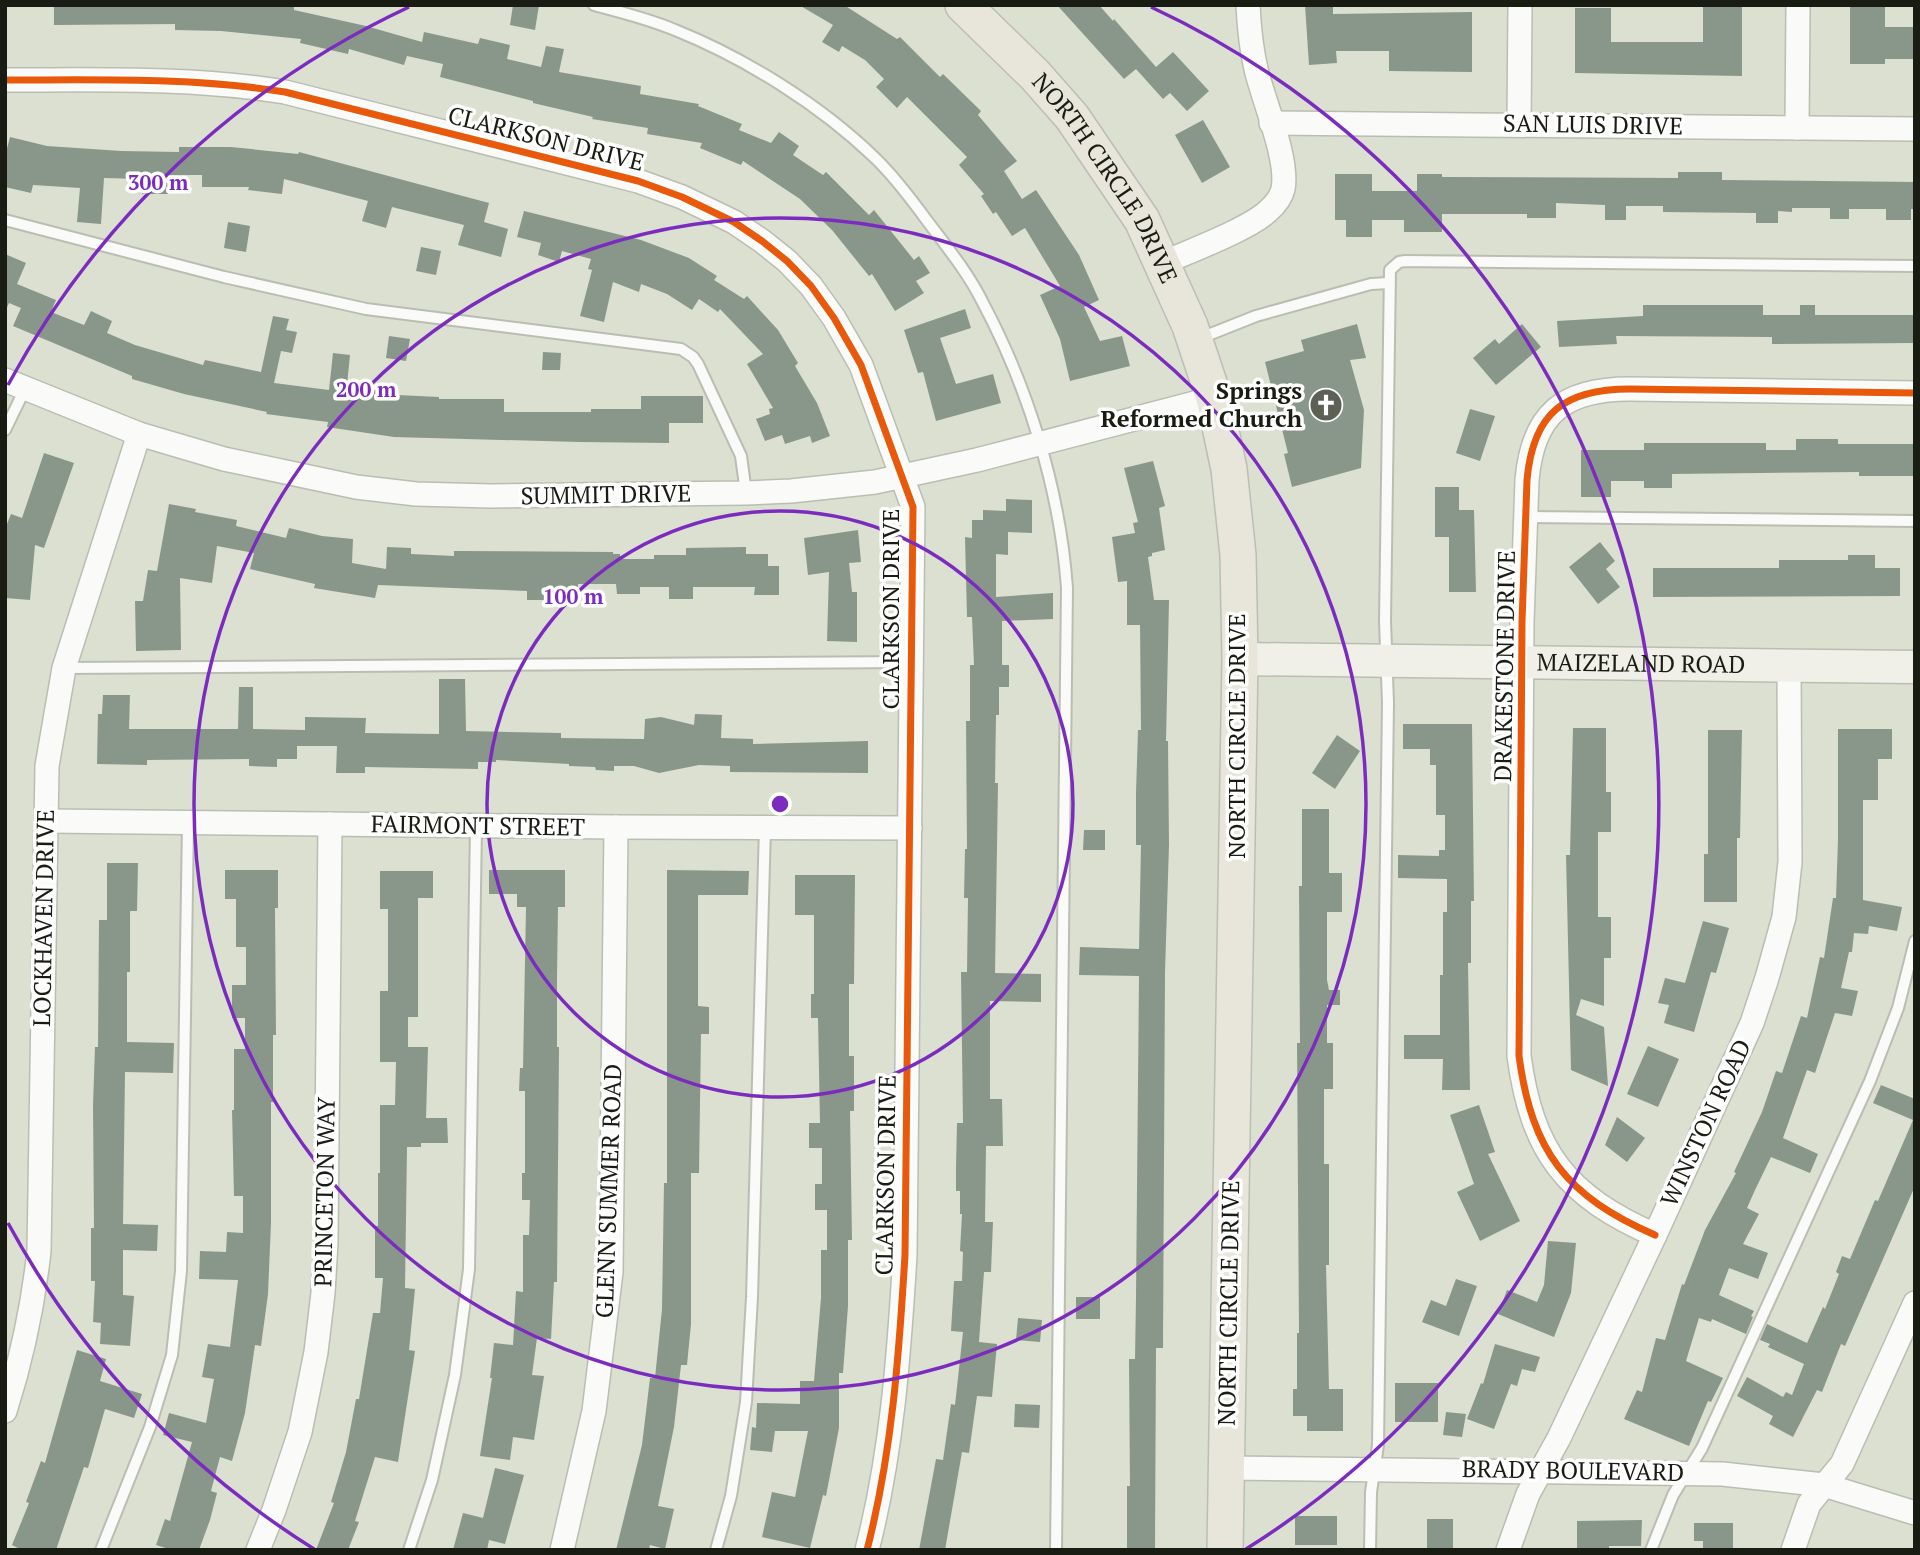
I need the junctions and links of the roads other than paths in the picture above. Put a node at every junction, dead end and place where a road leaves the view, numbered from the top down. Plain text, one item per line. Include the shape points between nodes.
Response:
1 (594, 5) edge
2 (963, 5) edge
3 (1248, 5) edge
4 (1520, 5) edge
5 (1798, 5) edge
6 (5, 80) edge
7 (1271, 122) junction
8 (1519, 124) junction
9 (1797, 128) junction
10 (1915, 129) edge
11 (5, 220) edge
12 (1163, 263) junction
13 (1915, 266) edge
14 (1389, 283) junction
15 (1195, 340) junction
16 (15, 385) edge
17 (1915, 393) edge
18 (1214, 398) junction
19 (5, 430) edge
20 (139, 434) junction
21 (1039, 443) junction
22 (901, 477) junction
23 (746, 493) junction
24 (1527, 517) junction
25 (1915, 521) edge
26 (1240, 659) junction
27 (1386, 661) junction
28 (911, 662) junction
29 (1522, 664) junction
30 (1789, 666) junction
31 (1915, 667) edge
32 (64, 668) junction
33 (46, 821) junction
34 (188, 823) junction
35 (330, 824) junction
36 (476, 826) junction
37 (616, 827) junction
38 (765, 827) junction
39 (910, 828) junction
40 (1915, 942) edge
41 (1655, 1235) junction
42 (1915, 1303) edge
43 (5, 1411) edge
44 (1226, 1468) junction
45 (1375, 1469) junction
46 (1541, 1470) junction
47 (1687, 1472) junction
48 (1824, 1485) junction
49 (1915, 1513) edge
50 (101, 1550) edge
51 (257, 1550) edge
52 (409, 1550) edge
53 (562, 1550) edge
54 (716, 1550) edge
55 (867, 1550) edge
56 (1056, 1550) edge
57 (1225, 1550) edge
58 (1370, 1550) edge
59 (1508, 1550) edge
60 (1651, 1550) edge
61 (1793, 1550) edge

1 - 21 lane via 674,29 739,60 818,111 875,158 912,201 981,299 1009,358
2 - 12 main road, NORTH CIRCLE DRIVE via 1072,117 1142,220
3 - 7 street via 1255,67
4 - 8 street
5 - 9 street
6 - 22 street, CLARKSON DRIVE via 182,81 285,92 638,181 682,197 762,241 811,286 861,365
7 - 8 street, SAN LUIS DRIVE
7 - 12 street via 1284,173 1278,201 1250,223
8 - 9 street, SAN LUIS DRIVE
9 - 10 street, SAN LUIS DRIVE
11 - 23 lane via 366,309 681,349 698,364 737,444
12 - 15 main road, NORTH CIRCLE DRIVE
13 - 14 lane via 1405,261 1390,270
14 - 15 lane via 1256,316
14 - 27 lane
15 - 18 main road, NORTH CIRCLE DRIVE
16 - 19 lane
16 - 20 street, SUMMIT DRIVE
17 - 24 street, DRAKESTONE DRIVE via 1591,391 1559,409 1534,439
18 - 21 street, SUMMIT DRIVE
18 - 26 main road, NORTH CIRCLE DRIVE via 1234,506
20 - 23 street, SUMMIT DRIVE via 291,475 416,494
20 - 32 street, LOCKHAVEN DRIVE
21 - 22 street, SUMMIT DRIVE
21 - 56 lane via 1059,525 1067,588
22 - 23 street, SUMMIT DRIVE via 839,487
22 - 28 street, CLARKSON DRIVE via 913,508
24 - 25 lane
24 - 29 street, DRAKESTONE DRIVE
26 - 27 main road, MAIZELAND ROAD
26 - 44 main road, NORTH CIRCLE DRIVE
27 - 29 main road, MAIZELAND ROAD
27 - 45 lane
28 - 32 lane
28 - 39 street, CLARKSON DRIVE
29 - 30 main road, MAIZELAND ROAD
29 - 41 street, DRAKESTONE DRIVE via 1519,1056 1529,1110 1538,1135 1568,1179 1602,1208
30 - 31 main road, MAIZELAND ROAD
30 - 41 street, WINSTON ROAD via 1790,862 1784,917 1752,1023
32 - 33 street, LOCKHAVEN DRIVE via 47,766
33 - 34 street, FAIRMONT STREET
33 - 43 street, LOCKHAVEN DRIVE via 39,1251 22,1360
34 - 35 street, FAIRMONT STREET
34 - 50 lane via 181,1271 172,1355 150,1427
35 - 36 street, FAIRMONT STREET
35 - 51 street, PRINCETON WAY via 323,1293 300,1432
36 - 37 street, FAIRMONT STREET
36 - 52 lane via 469,1269 455,1376 432,1480
37 - 38 street, FAIRMONT STREET
37 - 53 street, GLENN SUMMER ROAD via 611,1272 594,1411
38 - 39 street, FAIRMONT STREET
38 - 54 lane via 746,1402 731,1496
39 - 55 street, CLARKSON DRIVE via 905,1255 888,1446
40 - 47 lane via 1898,1008 1870,1081
41 - 46 street, WINSTON ROAD
42 - 48 street via 1842,1464
44 - 45 street, BRADY BOULEVARD
44 - 57 main road, NORTH CIRCLE DRIVE
45 - 46 street, BRADY BOULEVARD
45 - 58 lane
46 - 47 street, BRADY BOULEVARD
46 - 59 street, WINSTON ROAD
47 - 48 street, BRADY BOULEVARD
47 - 60 lane
48 - 49 street, BRADY BOULEVARD
48 - 61 street via 1809,1503

